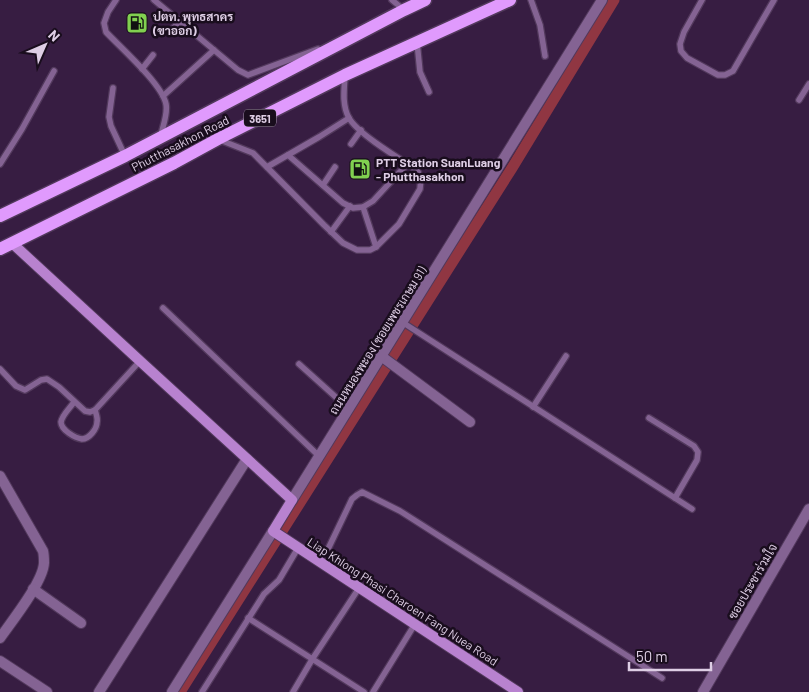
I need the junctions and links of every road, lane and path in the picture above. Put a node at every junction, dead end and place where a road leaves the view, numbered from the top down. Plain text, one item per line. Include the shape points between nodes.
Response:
1 (116, 0) edge
2 (154, 0) edge
3 (392, 0) edge
4 (425, 0) edge
5 (510, 0) edge
6 (531, 0) edge
7 (602, 0) edge
8 (702, 0) edge
9 (774, 0) edge
10 (404, 10) junction
11 (179, 21) junction
12 (362, 32) junction
13 (170, 34) dead end
14 (417, 42) junction
15 (214, 50) junction
16 (153, 55) dead end
17 (545, 56) dead end
18 (142, 69) junction
19 (54, 71) dead end
20 (345, 75) junction
21 (809, 84) edge
22 (113, 88) dead end
23 (429, 92) dead end
24 (163, 96) junction
25 (800, 100) dead end
26 (349, 118) junction
27 (360, 130) junction
28 (160, 137) junction
29 (218, 139) junction
30 (352, 144) dead end
31 (288, 155) junction
32 (125, 156) junction
33 (0, 164) edge
34 (407, 164) junction
35 (268, 167) junction
36 (335, 167) dead end
37 (322, 185) junction
38 (350, 206) junction
39 (363, 207) junction
40 (0, 216) edge
41 (330, 232) junction
42 (12, 243) junction
43 (376, 247) junction
44 (0, 249) edge
45 (163, 308) dead end
46 (402, 322) junction
47 (381, 356) junction
48 (566, 356) dead end
49 (140, 361) junction
50 (299, 364) dead end
51 (0, 369) edge
52 (74, 402) junction
53 (533, 407) junction
54 (349, 409) junction
55 (96, 410) junction
56 (650, 418) dead end
57 (470, 422) dead end
58 (319, 456) junction
59 (247, 459) junction
60 (0, 476) edge
61 (675, 498) junction
62 (292, 500) junction
63 (692, 509) dead end
64 (809, 509) edge
65 (273, 531) junction
66 (298, 548) junction
67 (316, 559) junction
68 (359, 588) junction
69 (33, 590) junction
70 (248, 618) junction
71 (81, 623) dead end
72 (415, 624) junction
73 (0, 638) edge
74 (313, 658) junction
75 (0, 661) edge
76 (662, 678) dead end
77 (47, 692) edge
78 (99, 692) edge
79 (172, 692) edge
80 (202, 692) edge
81 (293, 692) edge
82 (364, 692) edge
83 (373, 692) edge
84 (518, 692) edge
85 (703, 692) edge

1 - 18 lane via 104,23 106,32
2 - 11 lane
3 - 10 lane
4 - 10 main road, Phutthasakhon Road / 3651
5 - 14 main road, Phutthasakhon Road / 3651
6 - 17 lane via 540,25
7 - 46 street, ถนนหนองพะอง (ซอยเพชรเกษม 91)
8 - 9 lane via 684,32 681,51 687,58 718,75 732,71
10 - 12 main road, Phutthasakhon Road / 3651
11 - 13 lane
11 - 15 lane
12 - 15 lane via 248,75
12 - 28 main road, Phutthasakhon Road / 3651
14 - 20 main road, Phutthasakhon Road / 3651
14 - 23 lane via 420,72
15 - 24 lane
16 - 18 lane
18 - 24 lane
19 - 33 lane
20 - 26 lane via 344,103
20 - 29 main road, Phutthasakhon Road / 3651
21 - 25 lane
22 - 32 lane via 109,117
24 - 28 lane via 167,112
26 - 27 lane
26 - 31 lane
27 - 30 lane
27 - 34 lane
28 - 32 main road, Phutthasakhon Road / 3651
29 - 35 lane via 253,152
29 - 42 main road, Phutthasakhon Road / 3651
31 - 35 lane
31 - 37 lane
32 - 40 main road, Phutthasakhon Road / 3651
34 - 39 lane via 372,202
34 - 43 lane via 421,178 420,189 399,224
35 - 41 lane
36 - 37 lane
37 - 38 lane
38 - 39 lane
38 - 41 lane
39 - 43 lane
41 - 43 lane via 356,250
42 - 44 main road, Phutthasakhon Road / 3651
42 - 49 main road
45 - 58 lane
46 - 47 street, ถนนหนองพะอง (ซอยเพชรเกษม 91)
46 - 53 lane
47 - 54 street, ถนนหนองพะอง (ซอยเพชรเกษม 91)
47 - 57 street
48 - 53 lane
49 - 55 lane
49 - 59 main road
50 - 54 lane
51 - 52 lane via 16,386 25,390 47,379
52 - 55 lane via 85,411
52 - 55 lane via 61,425 81,439 87,438 97,426
53 - 61 lane
54 - 58 street, ถนนหนองพะอง (ซอยเพชรเกษม 91)
56 - 61 lane via 694,446 698,452 697,460
58 - 62 street, ถนนหนองพะอง (ซอยเพชรเกษม 91)
59 - 62 main road
59 - 78 street
60 - 69 street via 43,551 44,564
61 - 63 lane
62 - 65 main road, ถนนหนองพะอง (ซอยเพชรเกษม 91)
64 - 85 street, ซอยประชาร่วมใจ
65 - 66 main road, Liap Khlong Phasi Charoen Fang Nuea Road
65 - 79 street, ถนนหนองพะอง (ซอยเพชรเกษม 91)
66 - 67 main road, Liap Khlong Phasi Charoen Fang Nuea Road
66 - 70 lane
67 - 68 main road, Liap Khlong Phasi Charoen Fang Nuea Road
67 - 76 lane via 329,547 352,499 362,492 400,511
68 - 72 main road, Liap Khlong Phasi Charoen Fang Nuea Road
68 - 74 lane
69 - 71 street
69 - 73 street
70 - 74 lane
70 - 80 lane
72 - 83 lane
72 - 84 main road, Liap Khlong Phasi Charoen Fang Nuea Road
74 - 81 lane
74 - 82 lane
75 - 77 street

